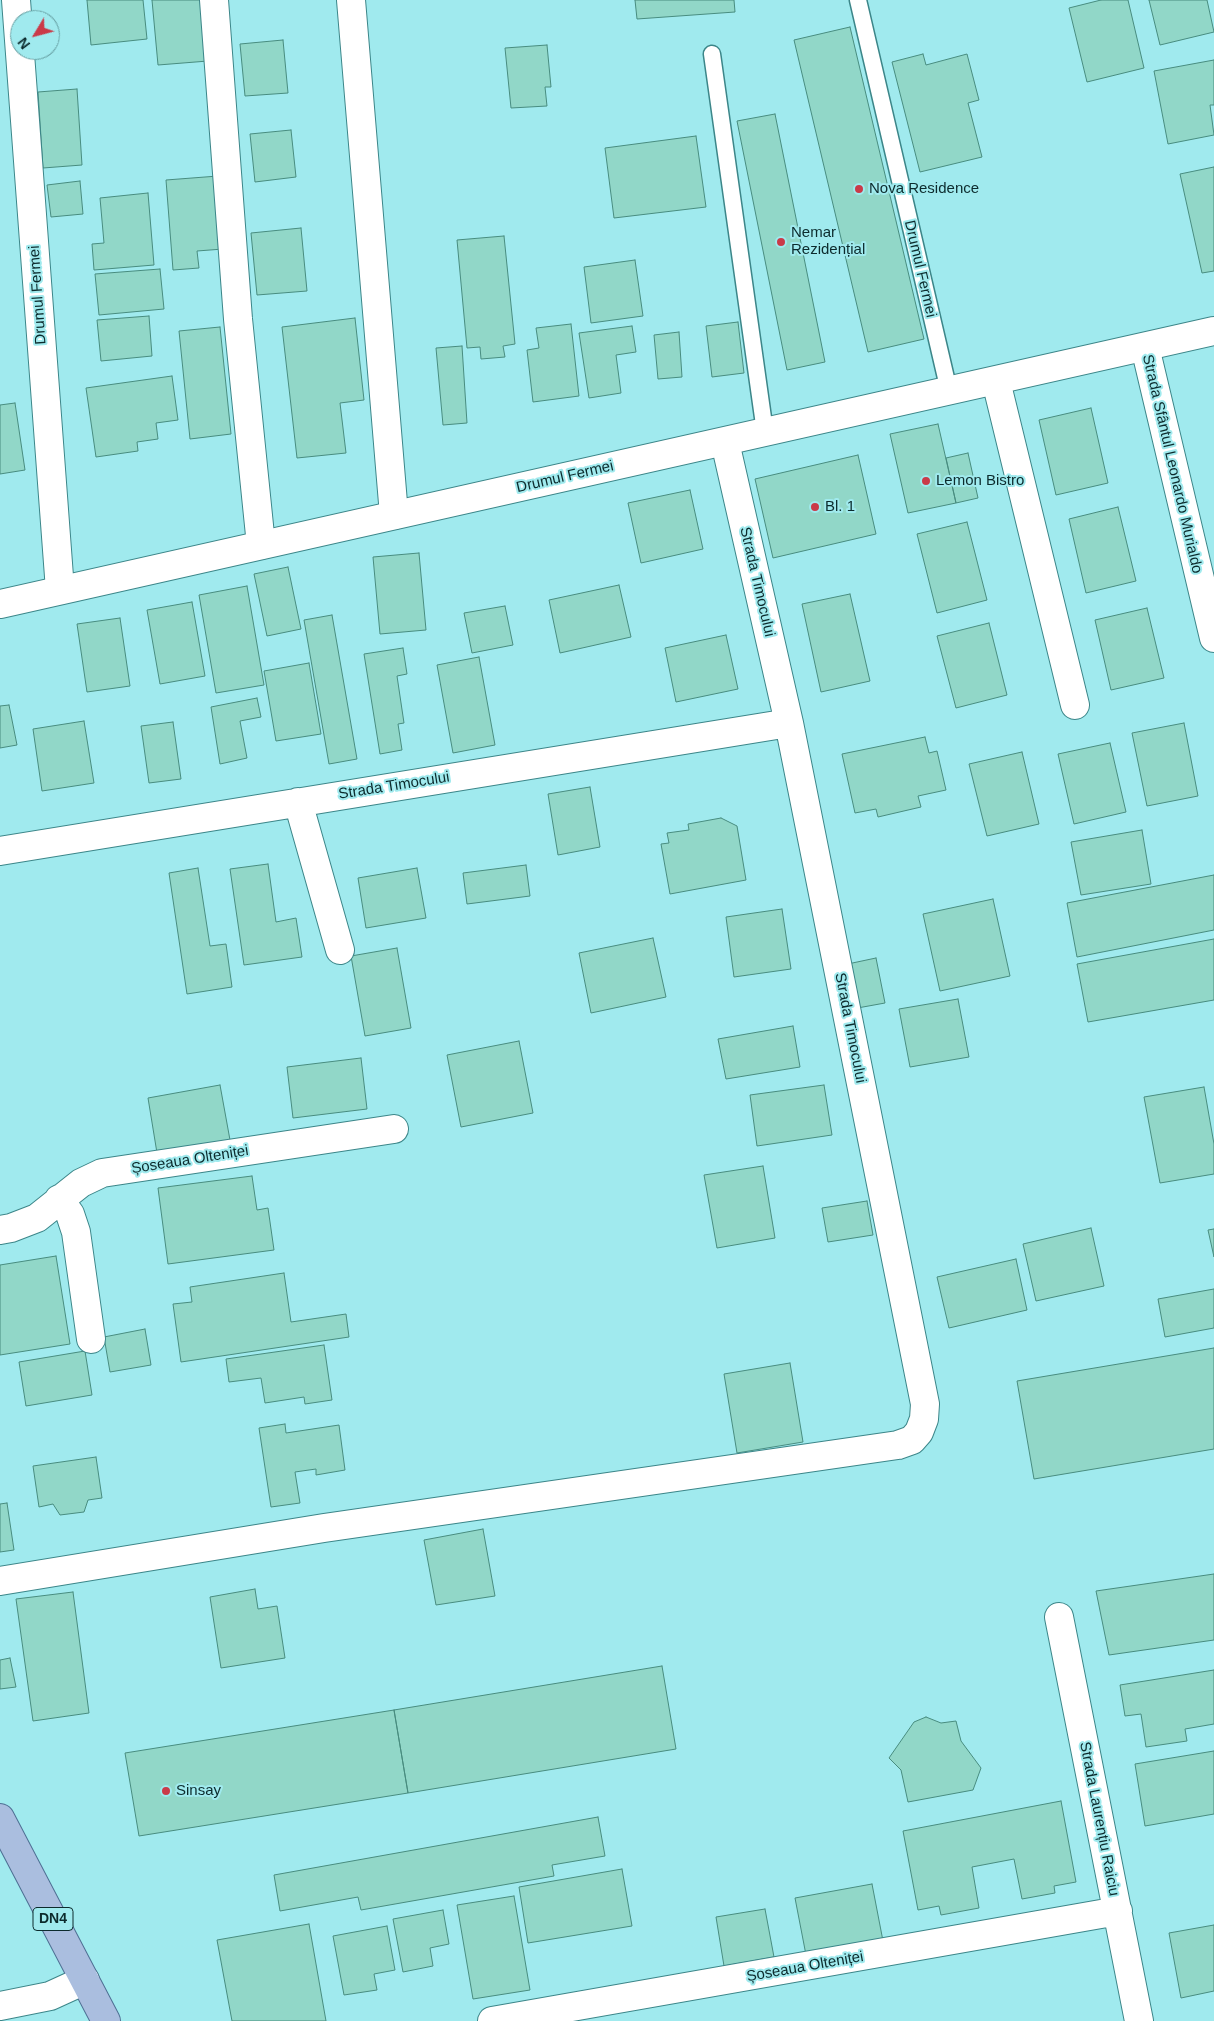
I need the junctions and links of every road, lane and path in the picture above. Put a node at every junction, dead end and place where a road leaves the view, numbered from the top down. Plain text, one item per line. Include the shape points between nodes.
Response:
1 (16, 0) edge
2 (214, 0) edge
3 (351, 0) edge
4 (858, 0) edge
5 (712, 54) dead end
6 (1214, 332) edge
7 (1145, 347) junction
8 (996, 380) junction
9 (949, 391) junction
10 (765, 432) junction
11 (725, 442) junction
12 (394, 516) junction
13 (261, 545) junction
14 (60, 590) junction
15 (0, 604) edge
16 (1214, 638) edge
17 (1075, 705) dead end
18 (789, 723) junction
19 (298, 802) junction
20 (0, 850) edge
21 (340, 950) dead end
22 (394, 1128) dead end
23 (60, 1200) junction
24 (0, 1230) edge
25 (91, 1339) dead end
26 (0, 1581) edge
27 (1059, 1617) dead end
28 (0, 1818) edge
29 (1118, 1911) junction
30 (85, 1980) junction
31 (0, 2006) edge
32 (106, 2021) edge
33 (492, 2021) edge
34 (1139, 2021) edge

1 - 14 street, Drumul Fermei
2 - 13 street via 238,319
3 - 12 street
4 - 9 lane, Drumul Fermei
5 - 10 lane
6 - 7 street, Drumul Fermei
7 - 8 street, Drumul Fermei
7 - 16 street, Strada Sfântul Leonardo Murialdo
8 - 9 street, Drumul Fermei
8 - 17 street
9 - 10 street, Drumul Fermei
10 - 11 street, Drumul Fermei
11 - 12 street, Drumul Fermei
11 - 18 street, Strada Timocului
12 - 13 street, Drumul Fermei
13 - 14 street, Drumul Fermei
14 - 15 street, Drumul Fermei
18 - 19 street, Strada Timocului
18 - 26 street, Strada Timocului via 925,1404 924,1419 912,1440 898,1445 334,1527
19 - 20 street, Strada Timocului
19 - 21 street
22 - 23 street, Șoseaua Olteniței via 102,1173 81,1183
23 - 24 street, Șoseaua Olteniței via 37,1218
23 - 25 street via 70,1214 76,1232
27 - 29 street, Strada Laurențiu Raiciu
28 - 30 main road, DN4
29 - 33 street, Șoseaua Olteniței
29 - 34 street, Strada Laurențiu Raiciu
30 - 31 street via 50,1996
30 - 32 main road, DN4

